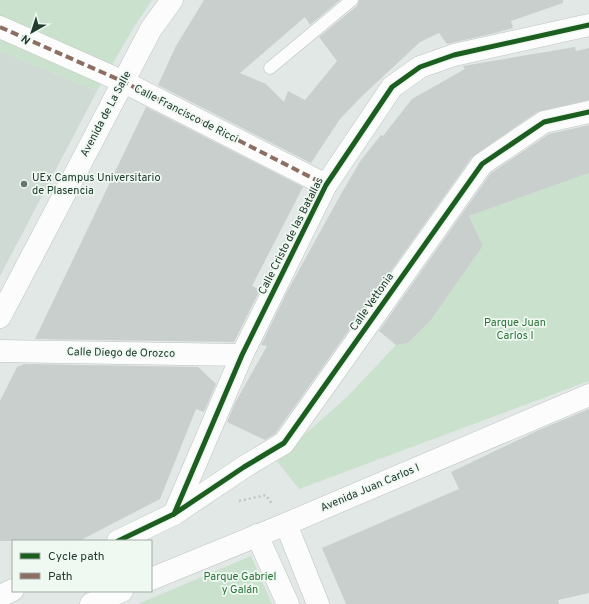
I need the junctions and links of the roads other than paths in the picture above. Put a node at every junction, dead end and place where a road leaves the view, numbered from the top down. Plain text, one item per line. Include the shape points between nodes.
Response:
1 (172, 0) edge
2 (352, 0) edge
3 (589, 26) edge
4 (0, 27) edge
5 (270, 68) dead end
6 (124, 82) junction
7 (589, 112) edge
8 (326, 185) junction
9 (0, 317) edge
10 (0, 350) edge
11 (242, 355) junction
12 (589, 395) edge
13 (174, 514) junction
14 (286, 524) junction
15 (257, 535) junction
16 (120, 540) edge
17 (152, 579) edge
18 (12, 590) edge
19 (120, 592) edge
20 (0, 596) edge
21 (91, 604) edge
22 (288, 604) edge
23 (318, 604) edge

1 - 6 street, Avenida de La Salle via 151,29
2 - 5 lane
3 - 8 street, Calle Cristo de las Batallas via 454,55 420,67 392,87
4 - 6 street, Calle Francisco de Ricci
6 - 8 street, Calle Francisco de Ricci
6 - 9 street, Avenida de La Salle
7 - 13 street, Calle Vettonia via 544,122 482,164 284,443
8 - 11 street, Calle Cristo de las Batallas
10 - 11 street, Calle Diego de Orozco
11 - 13 street, Calle Cristo de las Batallas
12 - 14 street, Avenida Juan Carlos I
13 - 16 street
14 - 15 street, Avenida Juan Carlos I
14 - 23 street
15 - 17 street, Avenida Juan Carlos I
15 - 22 street
18 - 20 street
19 - 21 street

